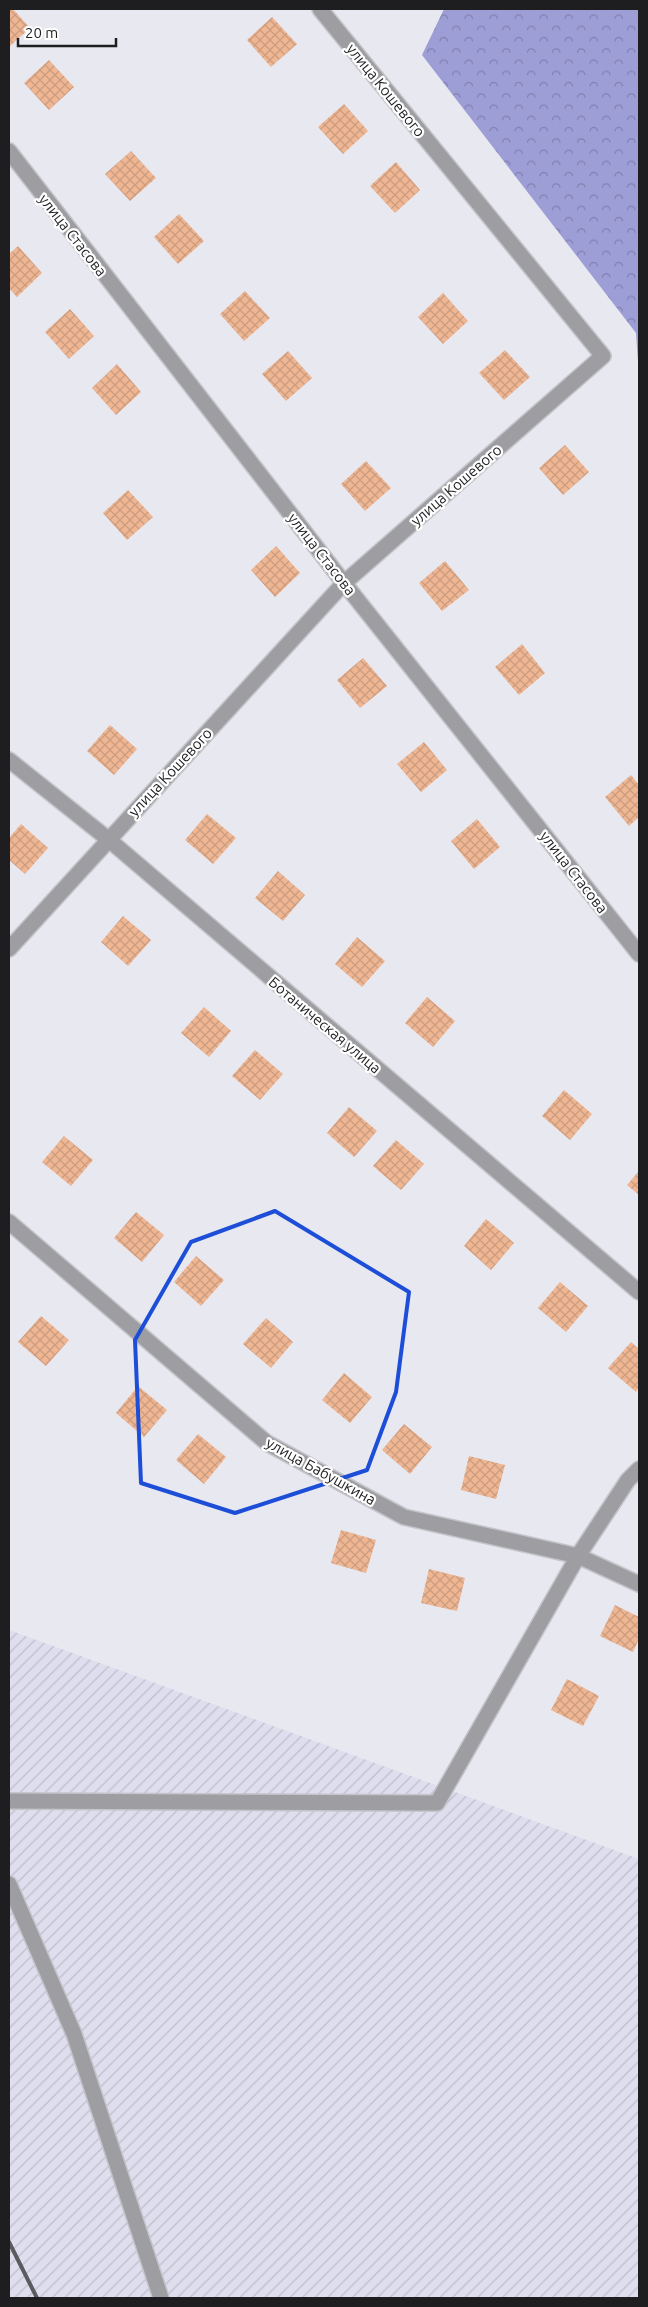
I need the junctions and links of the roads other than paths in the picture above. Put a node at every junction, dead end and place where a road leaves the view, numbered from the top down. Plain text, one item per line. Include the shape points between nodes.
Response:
1 (320, 9) edge
2 (9, 151) edge
3 (344, 583) junction
4 (9, 760) edge
5 (108, 839) junction
6 (9, 949) edge
7 (639, 954) edge
8 (9, 1222) edge
9 (639, 1292) edge
10 (639, 1469) edge
11 (578, 1556) junction
12 (639, 1584) edge
13 (9, 1800) edge
14 (9, 1884) edge
15 (161, 2298) edge

1 - 3 street, улица Кошевого via 603,356
2 - 3 street, улица Стасова
3 - 5 street, улица Кошевого
3 - 7 street, улица Стасова
4 - 5 street, Ботаническая улица
5 - 6 street, улица Кошевого
5 - 9 street, Ботаническая улица
8 - 11 street, улица Бабушкина via 267,1443 404,1517
10 - 11 street via 628,1480
11 - 12 street, улица Бабушкина
11 - 13 street via 437,1803
14 - 15 street via 74,2034

